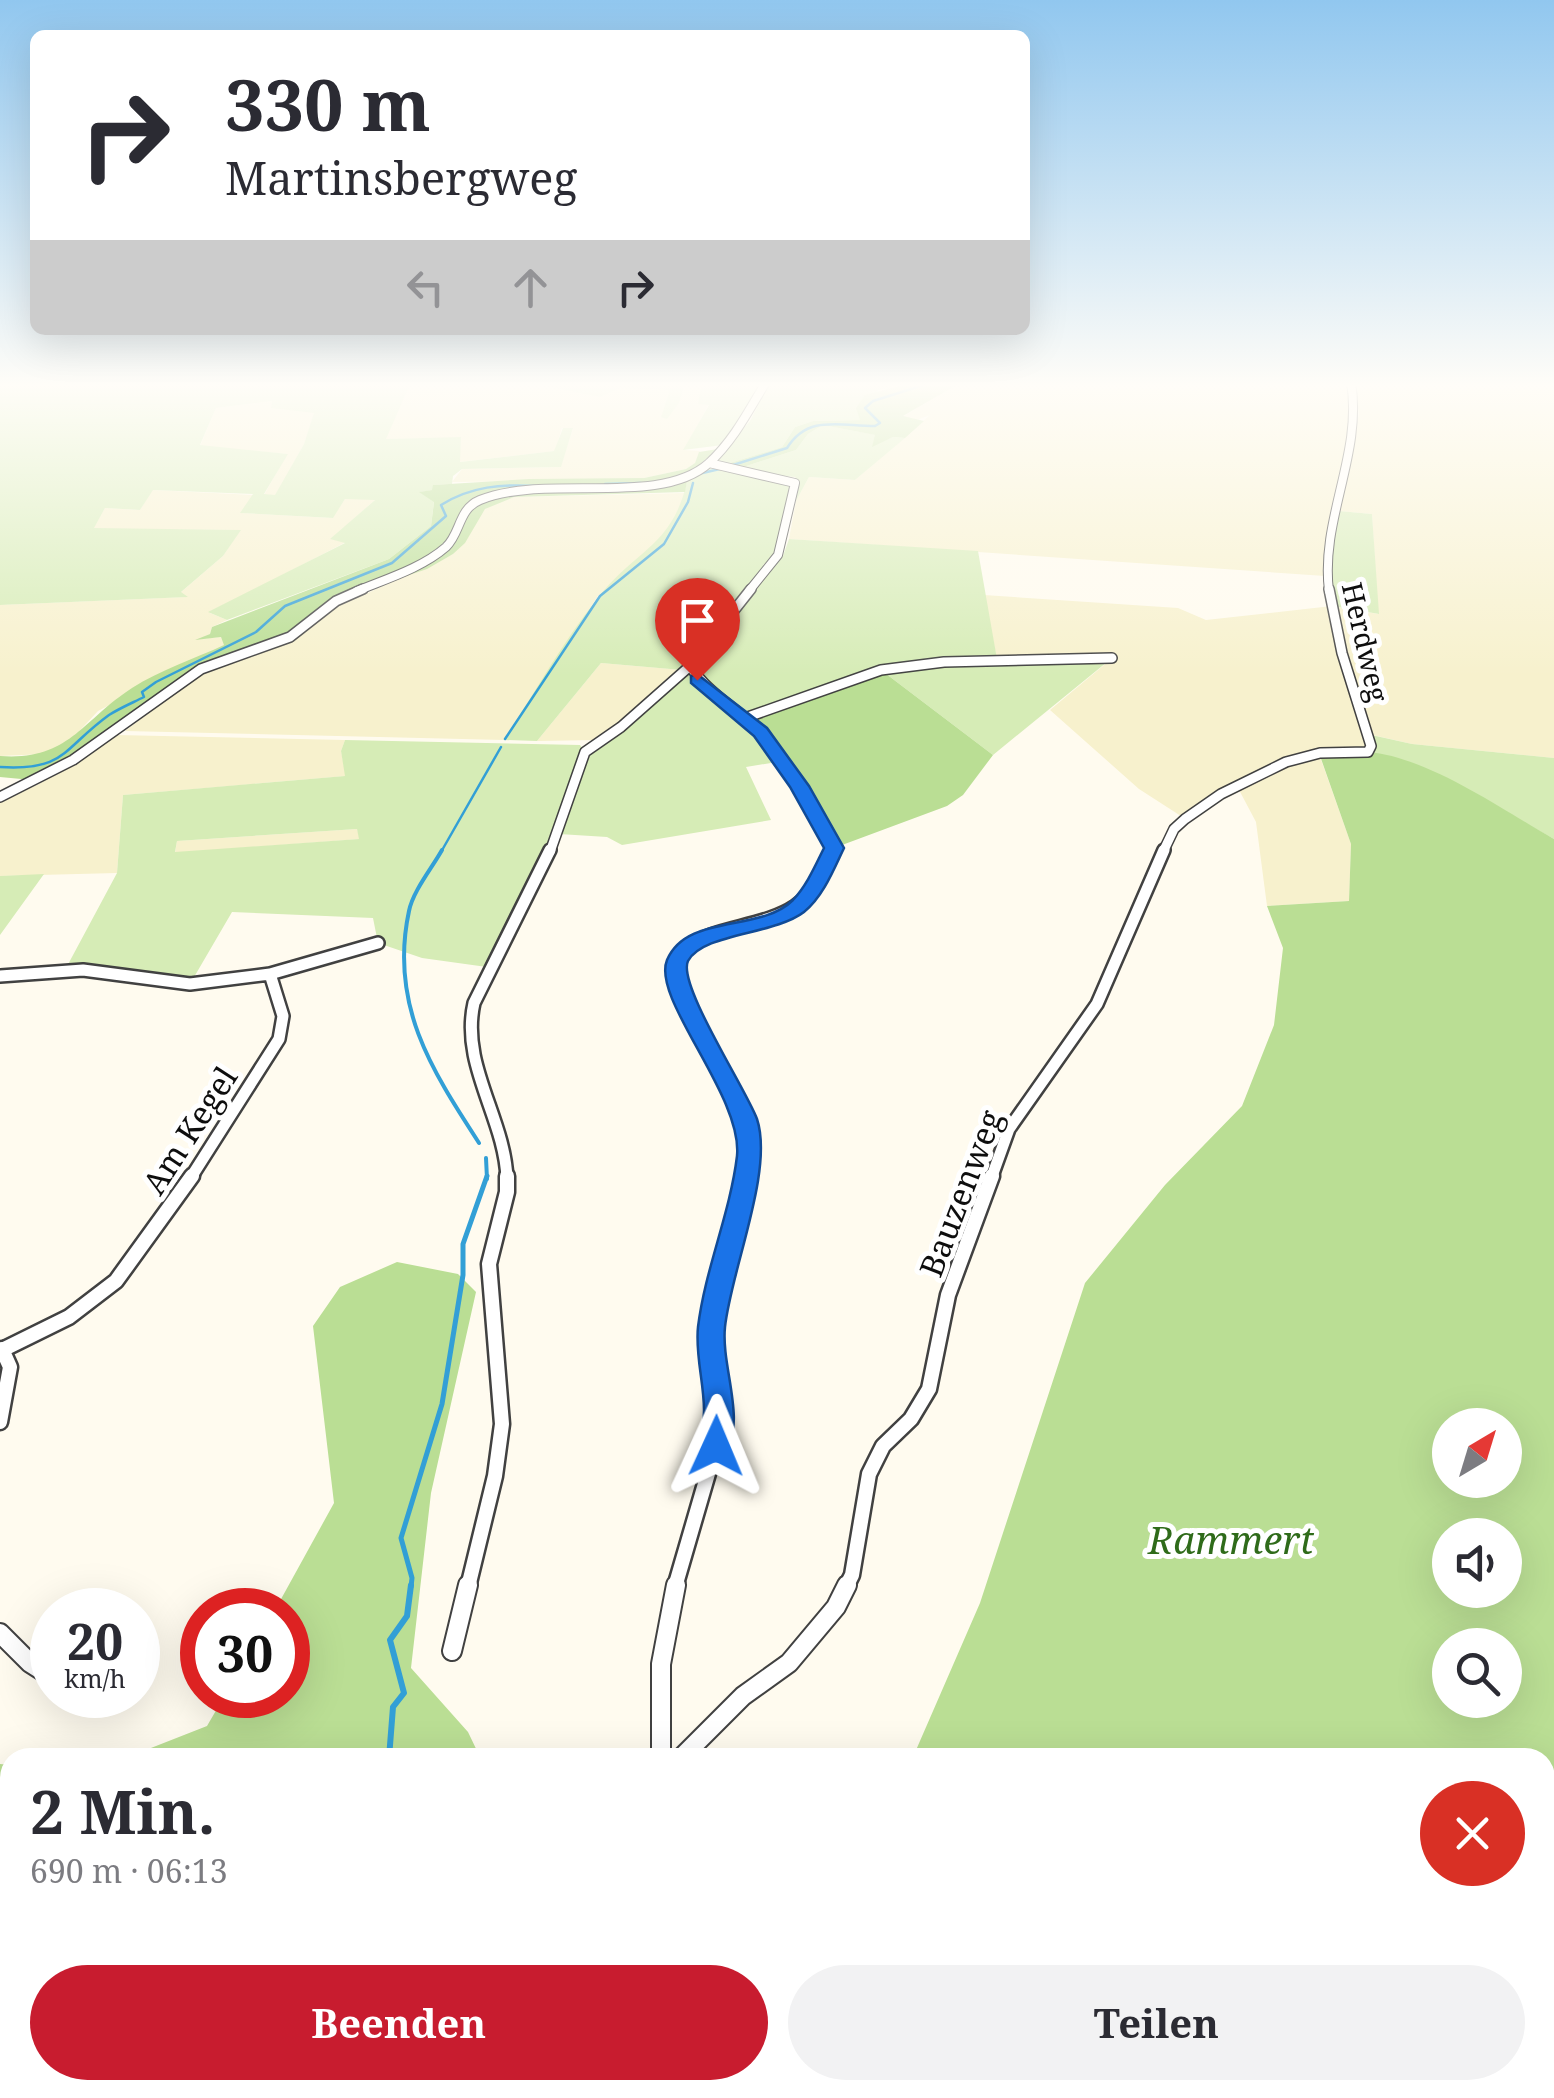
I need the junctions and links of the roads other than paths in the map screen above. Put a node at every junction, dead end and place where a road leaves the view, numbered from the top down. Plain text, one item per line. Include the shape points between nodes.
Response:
1 (681, 480) edge
2 (789, 480) edge
3 (1343, 480) edge
4 (1112, 658) dead end
5 (690, 666) junction
6 (745, 718) junction
7 (1367, 734) joint
8 (0, 797) edge
9 (378, 944) dead end
10 (270, 974) junction
11 (0, 976) edge
12 (1, 1350) edge
13 (0, 1422) edge
14 (0, 1634) edge
15 (452, 1652) dead end
16 (30, 1663) edge
17 (660, 1748) edge
18 (692, 1748) edge

1 - 8 street via 533,488 476,502 449,545 429,559 336,601 290,637 201,669 73,760
2 - 5 street via 796,490 778,555
3 - 7 street, Herdweg via 1327,578
4 - 6 street via 881,670
5 - 6 street
5 - 15 street via 585,752 544,868 474,1002 474,1061 506,1149 507,1192 488,1264 502,1424 496,1476
6 - 17 street via 782,761 834,848 798,907 762,926 700,938 678,959 689,1011 736,1094 749,1154 711,1329 716,1446 670,1604 656,1708
7 - 18 street, Bauzenweg via 1368,752 1292,760 1209,801 1174,830 1097,1004 1008,1129 948,1295 929,1389 869,1474 852,1575 836,1607 790,1663 743,1696
9 - 10 street
10 - 11 street via 190,984 83,970
10 - 12 street, Am Kegel via 283,1016 280,1039 168,1214 98,1298
12 - 13 street via 10,1367
14 - 16 street

